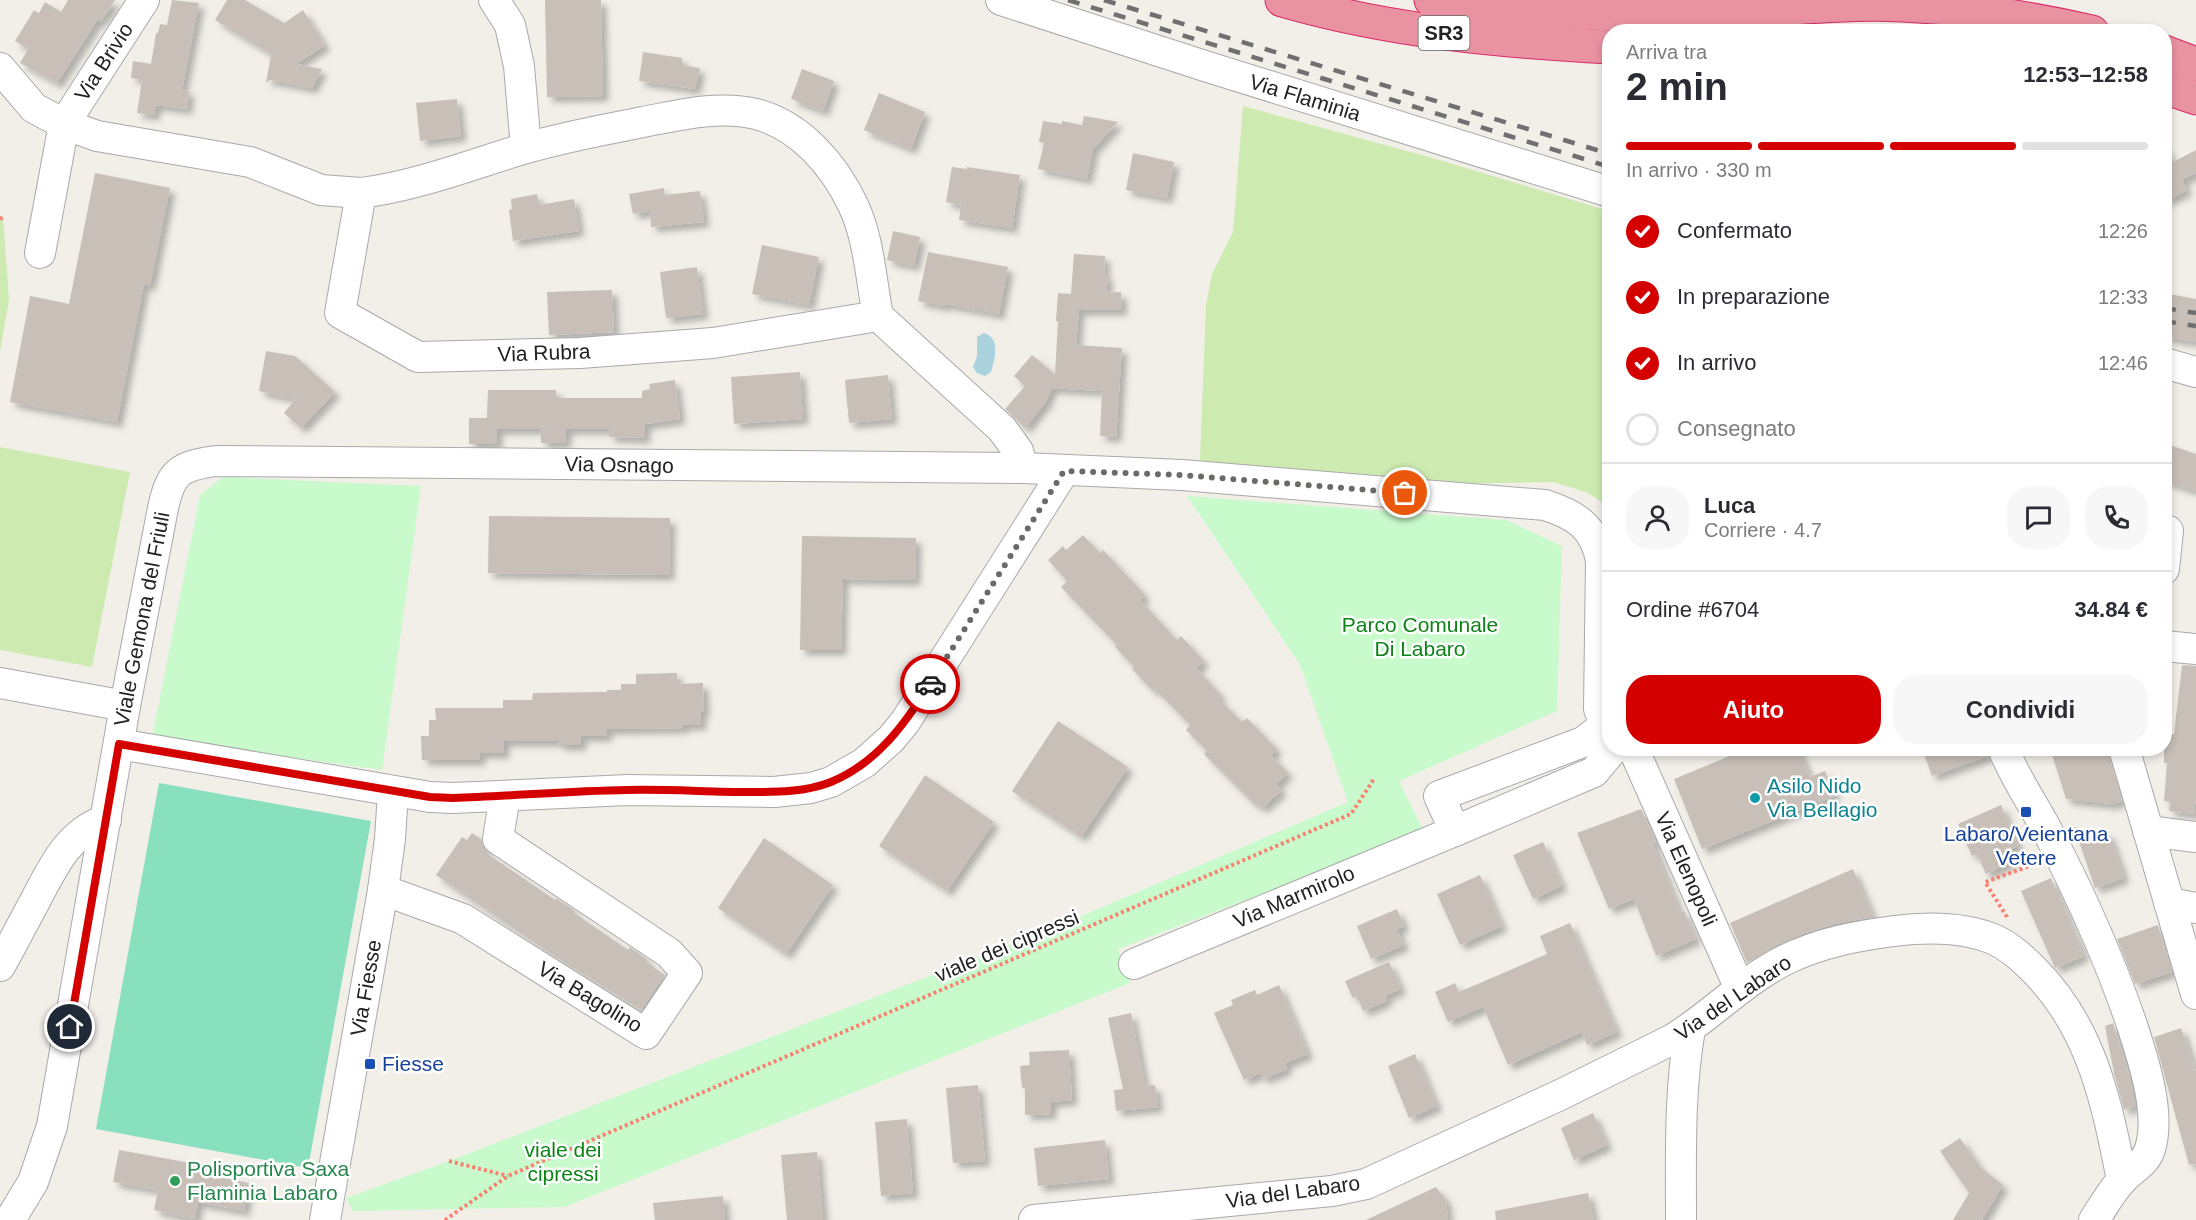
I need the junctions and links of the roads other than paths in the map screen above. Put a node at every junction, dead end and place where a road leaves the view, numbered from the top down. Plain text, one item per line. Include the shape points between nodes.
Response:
1 (144, 0) edge
2 (494, 0) edge
3 (1001, 0) edge
4 (1282, 0) edge
5 (1431, 0) edge
6 (2049, 24) edge
7 (1602, 46) edge
8 (2172, 55) edge
9 (2196, 64) edge
10 (0, 68) edge
11 (2172, 90) edge
12 (2196, 98) edge
13 (64, 124) junction
14 (526, 148) junction
15 (1602, 190) edge
16 (361, 193) junction
17 (40, 253) dead end
18 (878, 316) junction
19 (2172, 365) edge
20 (2196, 372) edge
21 (1023, 468) junction
22 (1064, 471) junction
23 (177, 473) joint
24 (2172, 647) edge
25 (2196, 650) edge
26 (0, 683) edge
27 (125, 706) junction
28 (1602, 716) edge
29 (1602, 735) edge
30 (119, 744) junction
31 (1637, 756) edge
32 (2006, 756) edge
33 (2126, 756) edge
34 (393, 792) junction
35 (505, 796) junction
36 (106, 820) junction
37 (2148, 831) junction
38 (2196, 837) edge
39 (383, 890) junction
40 (2183, 906) edge
41 (1134, 964) dead end
42 (0, 966) edge
43 (1740, 989) junction
44 (2196, 994) edge
45 (1690, 1029) junction
46 (2122, 1180) junction
47 (1192, 1212) edge
48 (17, 1219) edge
49 (325, 1220) edge
50 (1034, 1220) edge
51 (1681, 1220) edge
52 (2094, 1220) edge

1 - 13 street, Via Brivio
2 - 14 street via 510,25 519,66
3 - 15 street, Via Flaminia
4 - 7 highway, SR3 via 1422,30
5 - 6 highway, SR3 via 1529,11 1620,15 1901,4
8 - 9 highway
10 - 13 street via 34,108
11 - 12 highway
13 - 16 street via 97,136 250,162 321,190
13 - 17 street
14 - 16 street via 411,183
14 - 18 street via 718,110 771,120 822,156 844,189 861,226
16 - 18 street, Via Rubra via 340,313 418,357 580,353 713,344
18 - 21 street via 1002,429 1021,456
19 - 20 street
21 - 22 street, Via Osnago
21 - 23 street, Via Osnago via 216,461 192,465
22 - 28 street, Via Osnago via 1182,475 1529,503 1566,513 1587,527 1599,548
22 - 35 street via 905,722 877,753 849,773 811,788 774,792 628,790
23 - 27 street, Viale Gemona del Friuli via 167,489
24 - 25 street
26 - 27 street
27 - 30 street, Viale Gemona del Friuli
29 - 41 street, Via Marmirolo via 1439,796 1455,831
30 - 34 street
30 - 36 street, Viale Gemona del Friuli
31 - 43 street, Via Elenopoli
32 - 46 street via 2106,953 2140,1047 2152,1118 2150,1149 2145,1160
33 - 37 street
34 - 35 street via 453,798
34 - 39 street, Via Fiesse
35 - 39 street, Via Bagolino via 498,839 669,953 687,973 646,1034 463,919
36 - 42 street via 81,833 60,857
36 - 48 street, Viale Gemona del Friuli via 52,1126
37 - 38 street
37 - 40 street
39 - 49 street, Via Fiesse
40 - 44 street
43 - 45 street, Via del Labaro
43 - 46 street, Via del Labaro via 1803,952 1846,939 1902,930 1938,930 1976,934 1998,942 2019,955 2058,998 2082,1038 2103,1095
45 - 47 street, Via del Labaro via 1560,1095 1366,1184
45 - 51 street via 1683,1086
46 - 52 street
47 - 50 street, Via del Labaro

